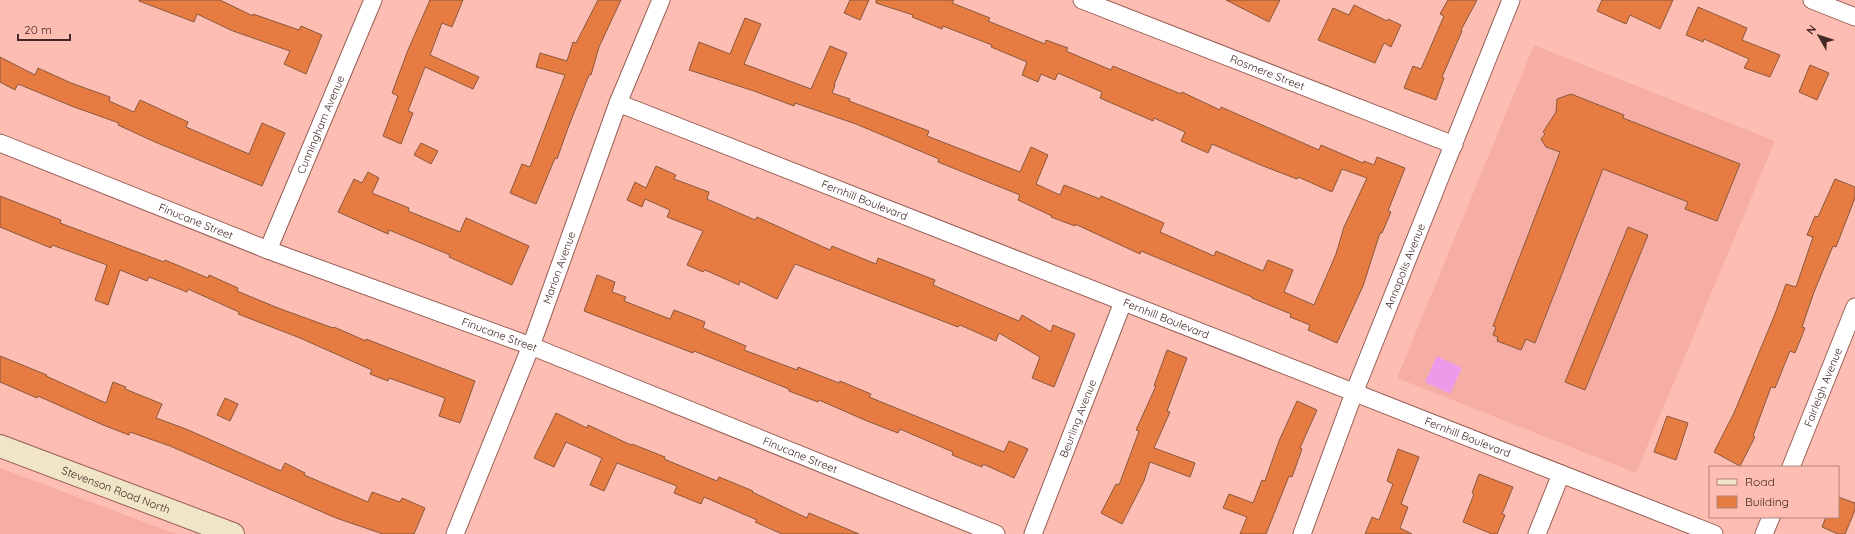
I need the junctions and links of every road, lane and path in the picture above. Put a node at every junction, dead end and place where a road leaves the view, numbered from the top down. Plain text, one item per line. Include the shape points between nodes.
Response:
1 (373, 0) edge
2 (661, 0) edge
3 (1082, 0) edge
4 (1511, 0) edge
5 (1812, 0) edge
6 (1855, 17) edge
7 (618, 103) junction
8 (0, 143) edge
9 (1454, 145) junction
10 (268, 250) junction
11 (1122, 302) junction
12 (1855, 306) edge
13 (531, 346) junction
14 (1354, 394) junction
15 (0, 446) edge
16 (1791, 466) edge
17 (1561, 474) junction
18 (1771, 518) edge
19 (232, 534) edge
20 (455, 534) edge
21 (996, 534) edge
22 (1033, 534) edge
23 (1302, 534) edge
24 (1536, 534) edge
25 (1714, 534) edge
26 (1764, 534) edge

1 - 10 street, Cunningham Avenue
2 - 7 street, Marion Avenue
3 - 9 street, Rosmere Street
4 - 9 street, Annapolis Avenue
5 - 6 street
7 - 11 street, Fernhill Boulevard
7 - 13 street, Marion Avenue
8 - 10 street, Finucane Street
9 - 14 street, Annapolis Avenue
10 - 13 street, Finucane Street
11 - 14 street, Fernhill Boulevard
11 - 22 street, Beurling Avenue
12 - 16 street, Fairleigh Avenue
13 - 20 street, Marion Avenue
13 - 21 street, Finucane Street
14 - 17 street, Fernhill Boulevard
14 - 23 street, Annapolis Avenue
15 - 19 main road, Stevenson Road North
17 - 24 street
17 - 25 street, Fernhill Boulevard
18 - 26 street

